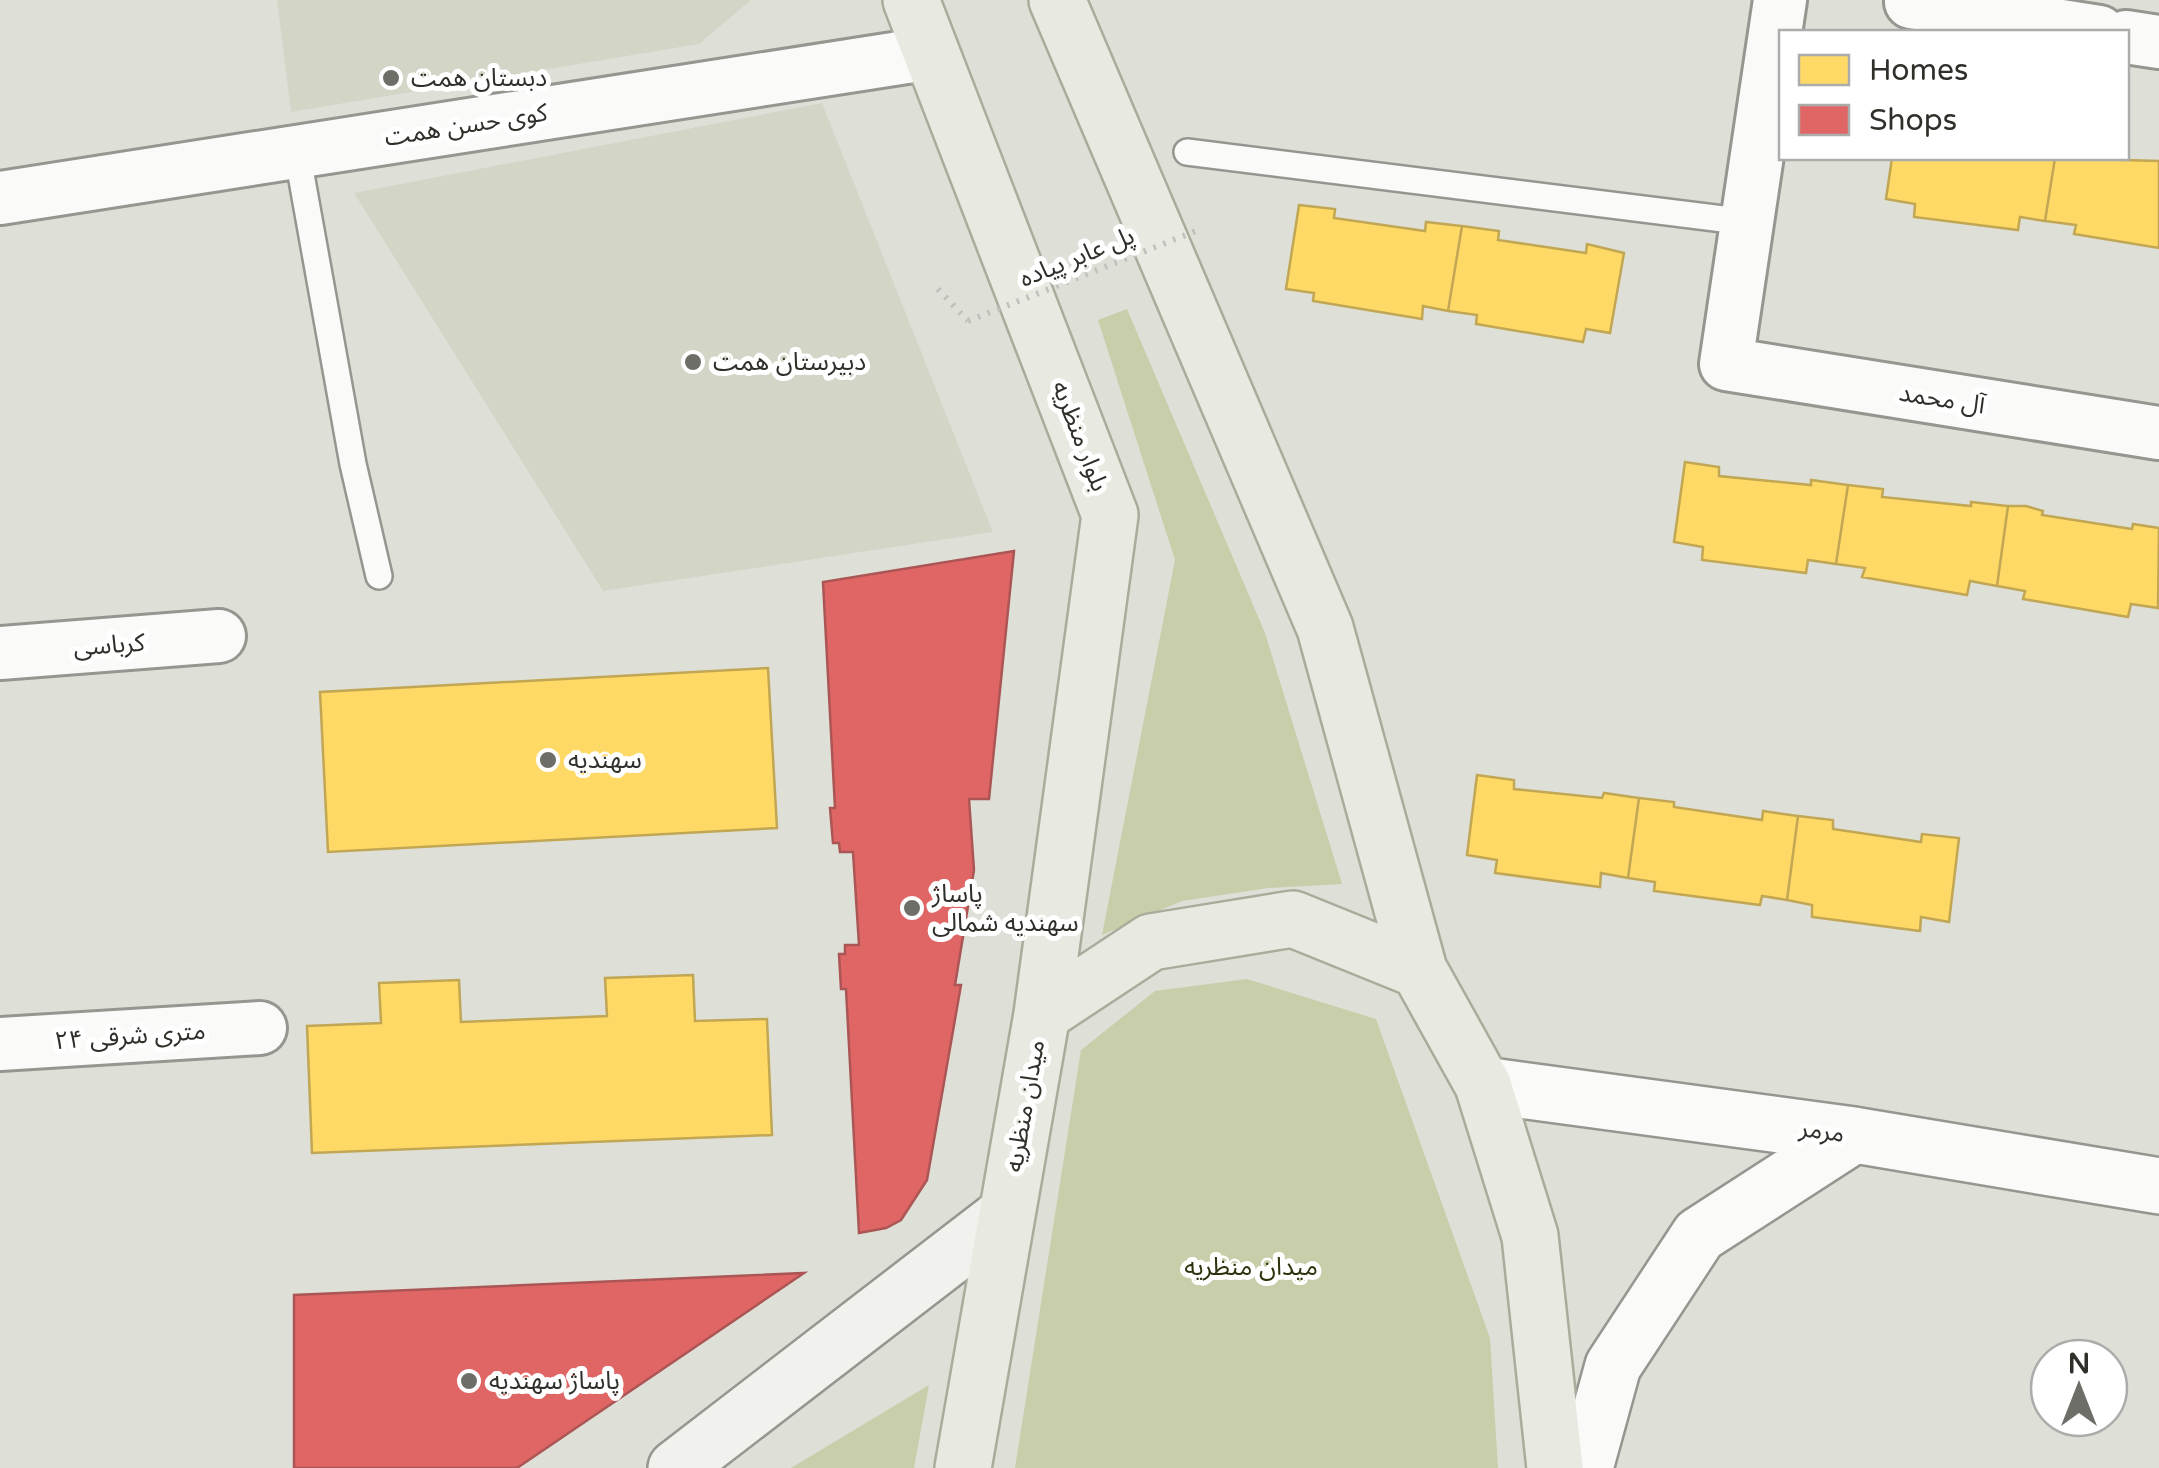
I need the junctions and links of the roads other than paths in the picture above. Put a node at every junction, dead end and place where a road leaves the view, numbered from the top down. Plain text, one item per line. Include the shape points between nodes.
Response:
1 (910, 0) edge
2 (1058, 0) edge
3 (1780, 0) edge
4 (1910, 2) edge
5 (2086, 30) edge
6 (2129, 37) edge
7 (2159, 42) edge
8 (932, 53) junction
9 (297, 152) junction
10 (1187, 152) dead end
11 (0, 198) edge
12 (1747, 222) junction
13 (2159, 434) edge
14 (379, 576) dead end
15 (218, 636) dead end
16 (0, 654) edge
17 (1419, 970) junction
18 (1042, 1014) junction
19 (260, 1028) dead end
20 (0, 1044) edge
21 (1483, 1085) junction
22 (1854, 1135) junction
23 (2159, 1186) edge
24 (1006, 1214) junction
25 (676, 1468) edge
26 (963, 1468) edge
27 (1556, 1468) edge
28 (1585, 1468) edge

1 - 8 main road, بلوار منظریه
2 - 17 main road via 1325,628
3 - 12 street
4 - 5 street
6 - 7 street
8 - 9 street, کوی حسن همت
8 - 18 main road, بلوار منظریه via 1110,515
9 - 11 street, کوی حسن همت
9 - 14 lane via 352,464
10 - 12 lane
12 - 13 street, آل محمد via 1726,364
15 - 16 street, کرباسی
17 - 18 main road, ميدان منظریه via 1292,919 1152,942
17 - 21 main road
18 - 24 main road, ميدان منظریه
19 - 20 street, ۲۴ متری شرقی
21 - 22 street, مرمر
21 - 27 main road via 1530,1236
22 - 23 street, مرمر
22 - 28 street via 1698,1235 1613,1366
24 - 25 main road
24 - 26 main road, ميدان منظریه

